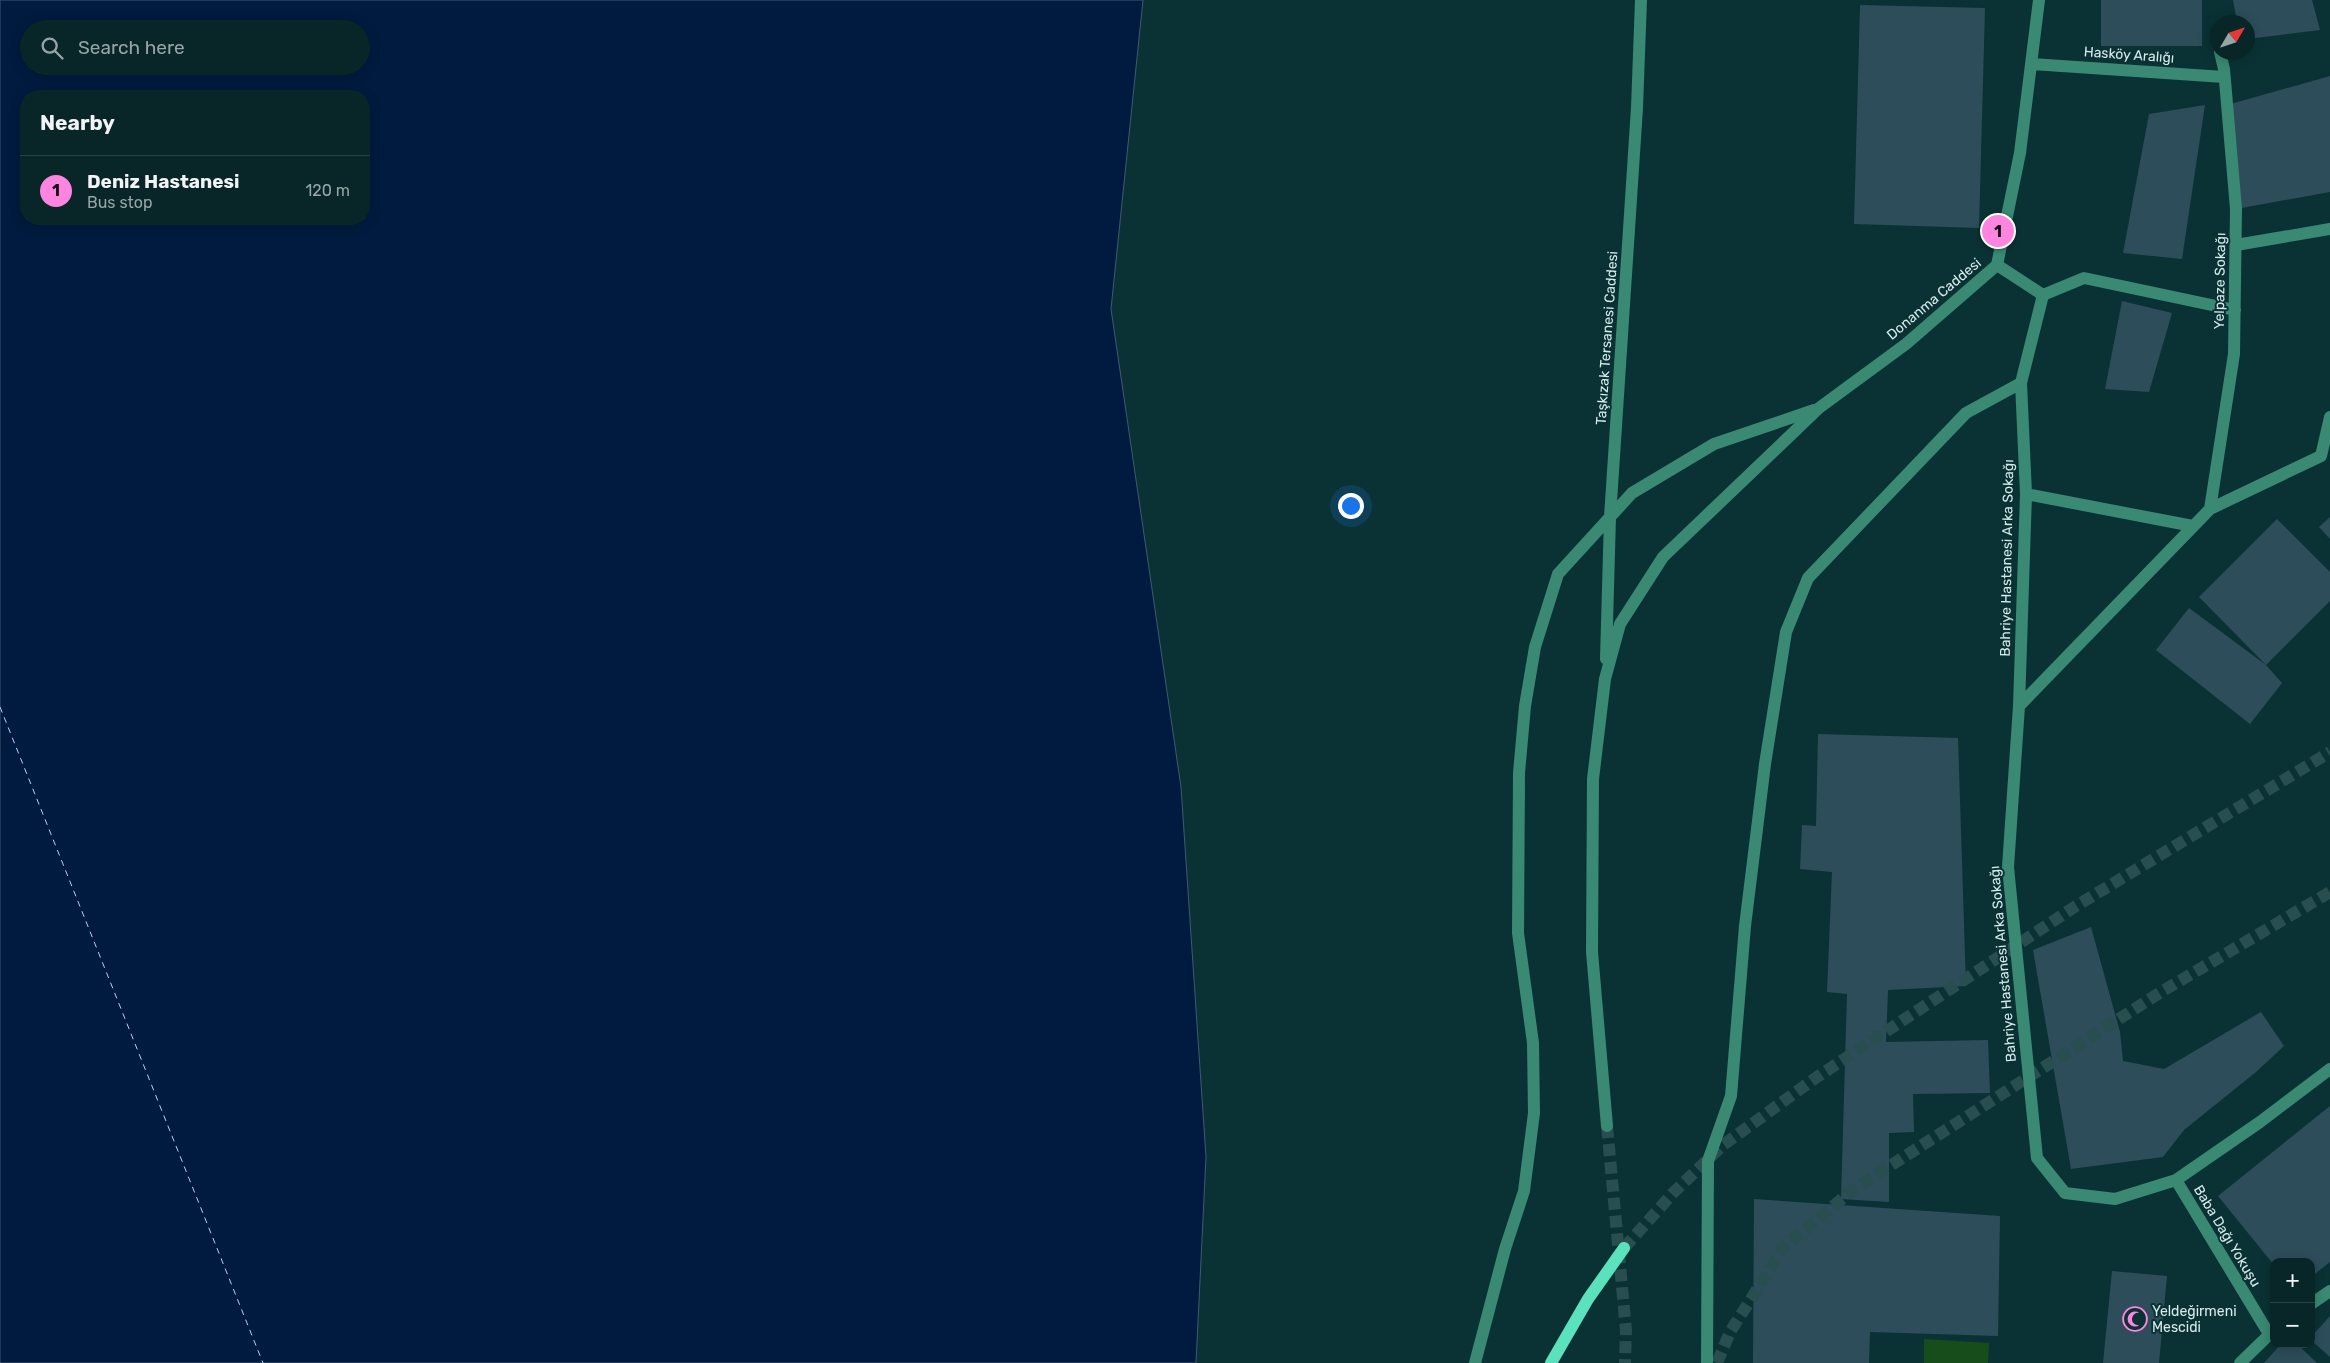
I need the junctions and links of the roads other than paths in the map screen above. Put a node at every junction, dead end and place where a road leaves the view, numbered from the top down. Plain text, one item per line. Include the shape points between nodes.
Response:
1 (1641, 0) edge
2 (2039, 0) edge
3 (2221, 60) edge
4 (2031, 64) junction
5 (2224, 77) junction
6 (2330, 229) edge
7 (2236, 245) junction
8 (1997, 265) junction
9 (2042, 295) junction
10 (2235, 310) junction
11 (2021, 383) junction
12 (1819, 408) junction
13 (2330, 417) edge
14 (2325, 455) edge
15 (2026, 494) junction
16 (2210, 509) junction
17 (1610, 516) junction
18 (2193, 526) junction
19 (1605, 679) junction
20 (2019, 706) junction
21 (2330, 1070) edge
22 (1606, 1126) tunnel mouth
23 (2176, 1180) junction
24 (1624, 1248) tunnel mouth
25 (2330, 1291) edge
26 (2312, 1303) edge
27 (2270, 1330) edge
28 (2270, 1333) edge
29 (1476, 1363) edge
30 (1551, 1363) edge
31 (1707, 1363) edge
32 (2240, 1363) edge

1 - 17 street, Taşkızak Tersanesi Caddesi via 1638,108
2 - 4 street, Donanma Caddesi
3 - 5 street, Yelpaze Sokağı
4 - 5 street, Hasköy Aralığı
4 - 8 street, Donanma Caddesi via 2020,153
5 - 7 street, Yelpaze Sokağı via 2236,209
6 - 7 street
7 - 10 street, Yelpaze Sokağı
8 - 9 street
8 - 12 street, Donanma Caddesi via 1906,344
9 - 10 street via 2084,278
9 - 11 street, Bahriye Hastanesi Arka Sokağı
10 - 16 street, Yelpaze Sokağı via 2234,354
11 - 15 street, Bahriye Hastanesi Arka Sokağı
11 - 31 street via 1966,413 1808,578 1786,632 1746,916 1731,1096 1708,1161
12 - 17 street via 1714,444 1632,493
12 - 19 street via 1663,557 1620,624
13 - 14 street
14 - 16 street
15 - 18 street
15 - 20 street, Bahriye Hastanesi Arka Sokağı
16 - 18 street
17 - 19 street, Taşkızak Tersanesi Caddesi
17 - 29 street via 1558,574 1535,647 1525,706 1519,773 1518,933 1533,1043 1534,1114 1524,1191 1505,1249
18 - 20 street
19 - 22 street via 1593,779 1592,952
20 - 23 street, Bahriye Hastanesi Arka Sokağı via 2008,867 2037,1158 2065,1193 2115,1198
21 - 23 street, Bahriye Hastanesi Arka Sokağı
23 - 27 street, Baba Dağı Yokuşu
24 - 30 main road via 1588,1299
25 - 26 street
28 - 32 street

